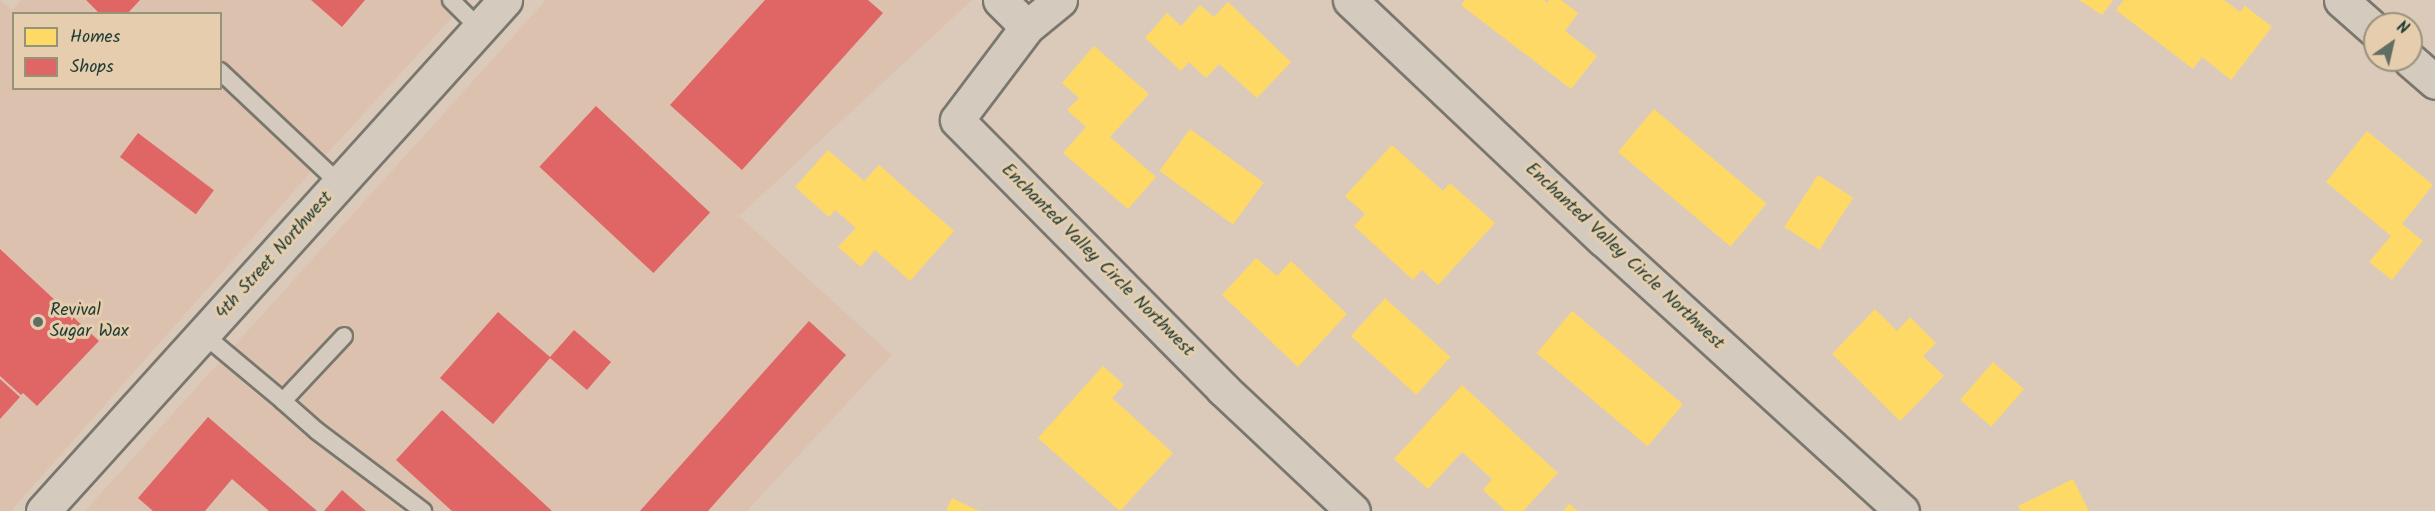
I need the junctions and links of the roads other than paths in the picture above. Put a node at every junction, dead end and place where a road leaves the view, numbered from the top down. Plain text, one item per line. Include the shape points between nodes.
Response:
1 (451, 0) edge
2 (505, 0) edge
3 (1000, 0) edge
4 (1060, 0) edge
5 (1350, 0) edge
6 (2341, 0) edge
7 (2363, 19) edge
8 (1027, 27) junction
9 (479, 28) junction
10 (2423, 71) edge
11 (222, 73) edge
12 (2435, 82) edge
13 (340, 184) junction
14 (203, 334) junction
15 (344, 336) dead end
16 (283, 401) junction
17 (43, 511) edge
18 (423, 511) edge
19 (1353, 511) edge
20 (1902, 511) edge

1 - 9 lane
2 - 9 street, 4th Street Northwest
3 - 8 street
4 - 8 street, Enchanted Valley Circle Northwest
5 - 20 street, Enchanted Valley Circle Northwest via 1603,239
6 - 7 street
8 - 19 street, Enchanted Valley Circle Northwest via 957,120 1223,388
9 - 13 street, 4th Street Northwest
10 - 12 street
11 - 13 lane
13 - 14 street, 4th Street Northwest
14 - 16 lane
14 - 17 street, 4th Street Northwest
15 - 16 lane
16 - 18 lane

